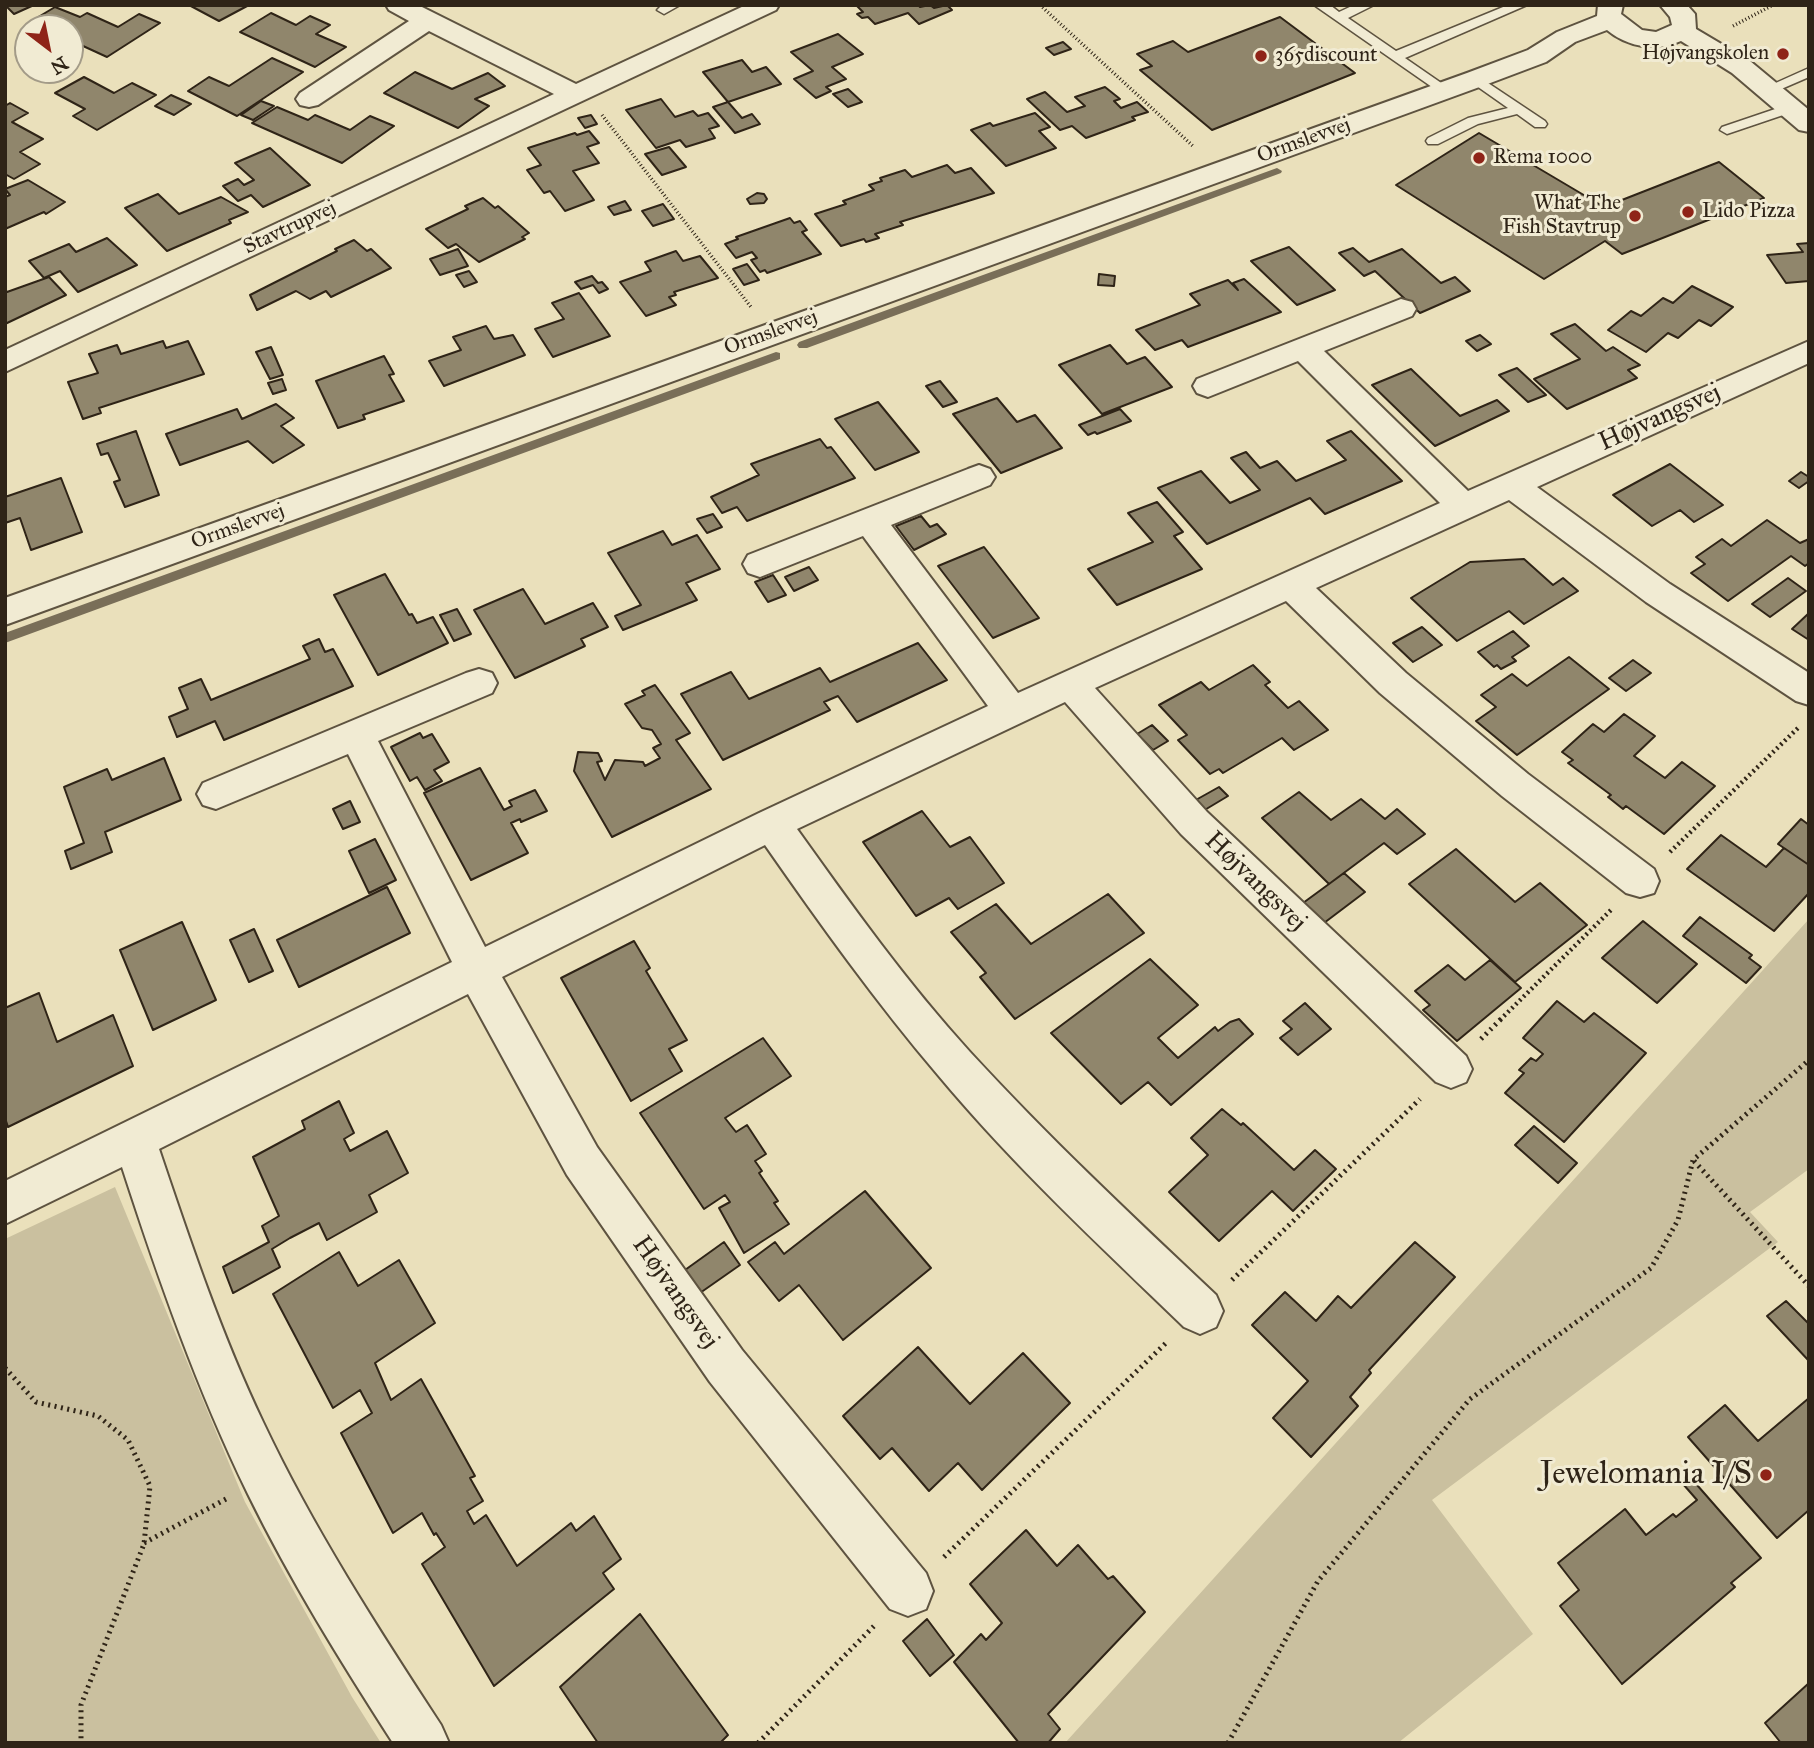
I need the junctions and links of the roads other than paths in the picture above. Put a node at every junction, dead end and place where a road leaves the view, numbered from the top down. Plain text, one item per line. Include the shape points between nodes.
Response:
1 (398, 5) edge
2 (766, 5) edge
3 (1321, 5) edge
4 (1367, 5) edge
5 (1520, 5) edge
6 (1707, 5) edge
7 (1338, 17) junction
8 (1617, 20) edge
9 (426, 21) junction
10 (1674, 22) edge
11 (1395, 57) junction
12 (1809, 72) edge
13 (1476, 79) junction
14 (1443, 90) junction
15 (1767, 90) junction
16 (574, 93) junction
17 (309, 99) dead end
18 (1517, 110) junction
19 (1798, 116) edge
20 (1540, 124) dead end
21 (1727, 130) dead end
22 (1433, 141) dead end
23 (1401, 309) dead end
24 (1303, 348) junction
25 (1809, 351) edge
26 (5, 362) edge
27 (1208, 386) dead end
28 (979, 477) dead end
29 (1513, 486) junction
30 (1465, 508) junction
31 (869, 520) junction
32 (760, 564) dead end
33 (1291, 585) junction
34 (5, 612) edge
35 (480, 683) dead end
36 (1070, 684) junction
37 (1809, 691) edge
38 (1012, 712) junction
39 (357, 737) junction
40 (216, 794) dead end
41 (772, 824) junction
42 (1640, 881) road end
43 (477, 971) junction
44 (1451, 1069) road end
45 (134, 1139) junction
46 (5, 1203) edge
47 (1200, 1311) road end
48 (908, 1591) road end
49 (423, 1743) edge

1 - 9 street
2 - 16 street, Stavtrupvej
3 - 7 lane
4 - 7 lane
5 - 11 lane
6 - 10 street
7 - 11 lane
8 - 10 street
8 - 13 street, Ormslevvej via 1581,50 1537,56
9 - 16 street
9 - 17 street
10 - 15 street
10 - 19 street via 1720,75
11 - 14 lane
12 - 15 lane
13 - 14 street, Ormslevvej
13 - 18 lane
14 - 34 street, Ormslevvej
15 - 19 street
16 - 26 street, Stavtrupvej
18 - 20 lane
18 - 22 lane via 1473,121
19 - 21 lane
23 - 24 street
24 - 27 street
24 - 30 street
25 - 29 street, Højvangsvej
28 - 31 street
29 - 30 street, Højvangsvej
29 - 37 street via 1646,587
30 - 33 street, Højvangsvej
31 - 32 street
31 - 38 street
33 - 36 street, Højvangsvej
33 - 42 street via 1393,683
35 - 39 street
36 - 38 street, Højvangsvej
36 - 44 street, Højvangsvej via 1194,823
38 - 41 street, Højvangsvej
39 - 40 street
39 - 43 street, Højvangsvej
41 - 43 street, Højvangsvej
41 - 47 street via 854,941 954,1064 1074,1191
43 - 45 street, Højvangsvej
43 - 48 street, Højvangsvej via 582,1161 726,1366
45 - 46 street, Højvangsvej
45 - 49 street via 188,1302 265,1478 346,1625

